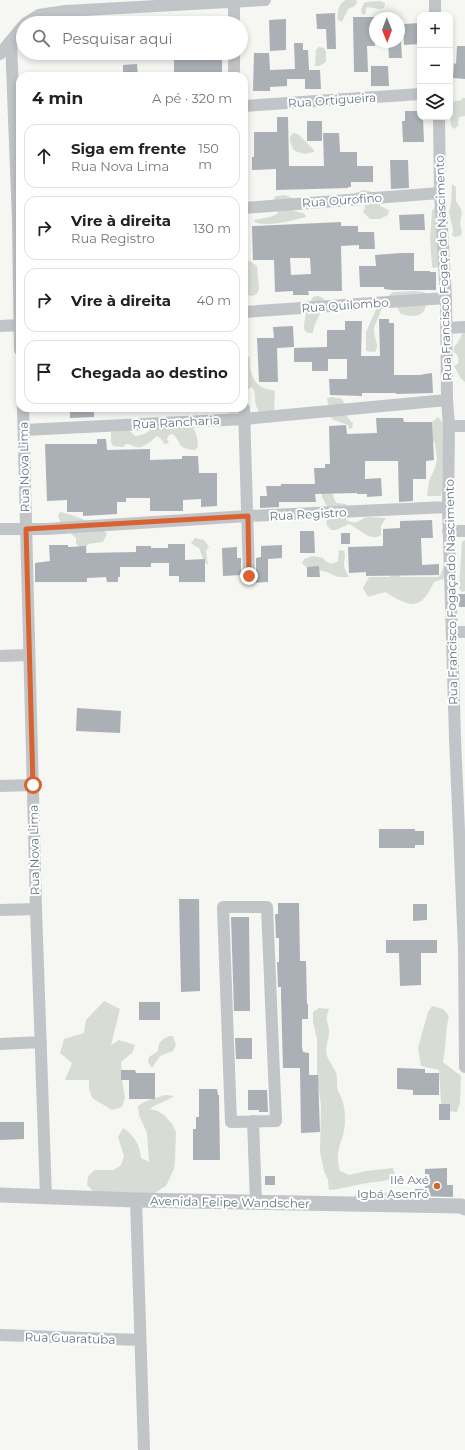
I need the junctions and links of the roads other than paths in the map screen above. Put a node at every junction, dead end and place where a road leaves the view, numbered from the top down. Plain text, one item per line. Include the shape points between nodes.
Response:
1 (265, 0) edge
2 (435, 0) edge
3 (234, 1) edge
4 (435, 12) edge
5 (38, 16) edge
6 (234, 16) edge
7 (16, 35) edge
8 (11, 41) junction
9 (0, 54) edge
10 (234, 60) edge
11 (234, 72) edge
12 (417, 94) edge
13 (16, 104) edge
14 (248, 106) edge
15 (439, 120) edge
16 (440, 193) junction
17 (248, 208) edge
18 (446, 298) junction
19 (248, 312) edge
20 (16, 325) edge
21 (0, 326) edge
22 (465, 327) edge
23 (446, 328) junction
24 (447, 400) junction
25 (23, 412) edge
26 (244, 413) edge
27 (448, 426) junction
28 (465, 426) edge
29 (24, 430) junction
30 (448, 507) junction
31 (248, 516) junction
32 (0, 529) edge
33 (26, 529) junction
34 (448, 531) junction
35 (465, 531) edge
36 (249, 576) dead end
37 (452, 632) junction
38 (465, 632) edge
39 (29, 655) junction
40 (0, 656) edge
41 (460, 738) edge
42 (33, 785) junction
43 (0, 786) edge
44 (462, 841) edge
45 (36, 909) junction
46 (0, 910) edge
47 (465, 948) edge
48 (41, 1042) junction
49 (0, 1044) edge
50 (465, 1046) edge
51 (465, 1067) edge
52 (253, 1121) junction
53 (0, 1195) edge
54 (46, 1197) junction
55 (136, 1200) junction
56 (256, 1202) junction
57 (464, 1206) edge
58 (0, 1335) edge
59 (140, 1340) junction
60 (144, 1450) edge

1 - 3 street
2 - 4 street
3 - 5 street via 66,11
3 - 6 street
7 - 8 street
8 - 9 street
8 - 13 street
10 - 11 street
12 - 14 street, Rua Ortigueira
15 - 16 street, Rua Francisco Fogaça do Nascimento
16 - 17 street, Rua Ourofino
16 - 18 street, Rua Francisco Fogaça do Nascimento
18 - 19 street, Rua Quilombo
18 - 23 street, Rua Francisco Fogaça do Nascimento
20 - 21 street
22 - 23 street
23 - 24 street, Rua Francisco Fogaça do Nascimento
24 - 26 street, Rua Rancharia
24 - 27 street, Rua Francisco Fogaça do Nascimento
25 - 29 street, Rua Nova Lima
26 - 29 street, Rua Rancharia
26 - 31 street
27 - 28 street
27 - 30 street, Rua Francisco Fogaça do Nascimento
29 - 33 street, Rua Nova Lima
30 - 31 street, Rua Registro
30 - 34 street, Rua Francisco Fogaça do Nascimento
31 - 33 street, Rua Registro
31 - 36 street
32 - 33 street, Rua Registro
33 - 39 street, Rua Nova Lima
34 - 35 street
34 - 37 street, Rua Francisco Fogaça do Nascimento
37 - 38 street
37 - 41 street, Rua Francisco Fogaça do Nascimento
39 - 40 street
39 - 42 street, Rua Nova Lima
41 - 44 street, Rua Francisco Fogaça do Nascimento
42 - 43 street
42 - 45 street, Rua Nova Lima
44 - 47 street, Rua Francisco Fogaça do Nascimento
45 - 46 street
45 - 48 street, Rua Nova Lima
47 - 50 street, Rua Francisco Fogaça do Nascimento
48 - 49 street
48 - 54 street, Rua Nova Lima
50 - 51 street, Rua Francisco Fogaça do Nascimento
52 - 52 street via 276,1121 267,907 223,907 231,1122
52 - 56 street
53 - 54 street, Avenida Felipe Wandscher
54 - 55 street, Avenida Felipe Wandscher
55 - 56 street, Avenida Felipe Wandscher
55 - 59 street
56 - 57 street, Avenida Felipe Wandscher
58 - 59 street, Rua Guaratuba
59 - 60 street

